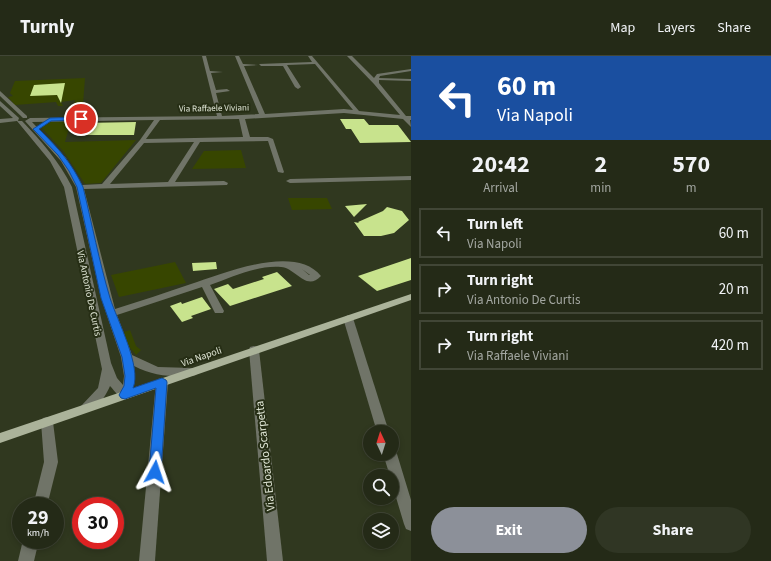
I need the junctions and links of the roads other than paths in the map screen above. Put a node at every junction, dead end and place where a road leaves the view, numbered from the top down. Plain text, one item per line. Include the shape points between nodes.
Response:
1 (204, 56) edge
2 (236, 56) edge
3 (310, 56) edge
4 (349, 56) edge
5 (316, 63) junction
6 (284, 64) junction
7 (240, 65) junction
8 (359, 66) junction
9 (370, 69) dead end
10 (377, 70) dead end
11 (411, 70) edge
12 (399, 71) junction
13 (208, 72) junction
14 (221, 72) dead end
15 (411, 80) edge
16 (376, 81) junction
17 (298, 87) dead end
18 (227, 91) dead end
19 (213, 92) junction
20 (0, 93) edge
21 (0, 103) edge
22 (397, 107) junction
23 (358, 112) junction
24 (377, 113) junction
25 (263, 116) junction
26 (220, 117) junction
27 (242, 117) junction
28 (158, 118) junction
29 (408, 118) edge
30 (23, 120) junction
31 (50, 120) junction
32 (0, 121) edge
33 (411, 125) edge
34 (36, 129) junction
35 (198, 140) junction
36 (247, 140) junction
37 (142, 141) junction
38 (281, 172) dead end
39 (411, 178) edge
40 (290, 181) dead end
41 (224, 183) dead end
42 (170, 184) junction
43 (104, 186) junction
44 (80, 187) junction
45 (87, 222) junction
46 (76, 224) junction
47 (286, 265) dead end
48 (204, 283) junction
49 (410, 299) edge
50 (219, 312) dead end
51 (111, 314) junction
52 (348, 318) junction
53 (254, 350) junction
54 (127, 357) junction
55 (105, 363) junction
56 (192, 372) junction
57 (162, 382) junction
58 (125, 395) junction
59 (85, 409) junction
60 (47, 422) junction
61 (381, 425) edge
62 (0, 438) edge
63 (393, 461) edge
64 (406, 490) edge
65 (42, 497) edge
66 (411, 524) edge
67 (29, 549) edge
68 (26, 561) edge
69 (147, 561) edge
70 (275, 561) edge

1 - 13 street
2 - 7 street
3 - 5 street
4 - 8 street
5 - 6 street
5 - 23 street
6 - 7 street
6 - 17 street
7 - 25 street
8 - 9 street
8 - 16 street
10 - 12 street
11 - 12 street
12 - 16 street via 380,74
13 - 14 street
13 - 19 street
15 - 16 street
16 - 22 street
18 - 19 street
19 - 26 street
20 - 30 street, Via Antonio De Curtis
21 - 30 street, Via Antonio De Curtis
22 - 24 street, Via Raffaele Viviani via 388,113
22 - 29 street
23 - 24 street, Via Raffaele Viviani
23 - 25 street, Via Raffaele Viviani
24 - 29 street, Via Raffaele Viviani
25 - 27 street, Via Raffaele Viviani
26 - 27 street, Via Raffaele Viviani
26 - 28 street, Via Raffaele Viviani
27 - 36 street
28 - 31 street, Via Raffaele Viviani
28 - 37 street
29 - 33 street
30 - 31 street, Via Raffaele Viviani
30 - 32 street, Via Raffaele Viviani
30 - 34 street, Via Antonio De Curtis
30 - 46 street, Via Antonio De Curtis via 62,172
31 - 34 street
34 - 44 street, Via Antonio De Curtis via 60,153
35 - 36 street
35 - 37 street
35 - 42 street
36 - 38 street via 271,140
37 - 43 street
39 - 40 street
41 - 42 street
42 - 43 street
43 - 44 street
44 - 45 street, Via Antonio De Curtis
45 - 46 street
45 - 51 street, Via Antonio De Curtis
46 - 55 street, Via Antonio De Curtis
47 - 48 street via 253,268
48 - 50 street
48 - 51 street
49 - 52 main road, Via Napoli
51 - 54 street, Via Antonio De Curtis
52 - 53 main road, Via Napoli
52 - 61 street
53 - 56 main road, Via Napoli
53 - 70 street, Via Edoardo Scarpetta
54 - 56 street via 147,369 162,373
54 - 58 street, Via Antonio De Curtis via 130,376
55 - 58 street, Via Antonio De Curtis via 112,380
55 - 59 street, Via Antonio De Curtis via 107,381 104,390
56 - 57 main road, Via Napoli
57 - 58 main road, Via Napoli
57 - 69 street
58 - 59 main road, Via Napoli
59 - 60 main road, Via Napoli
60 - 62 main road, Via Napoli
60 - 65 street via 51,462
63 - 64 street
64 - 66 street
67 - 68 street

